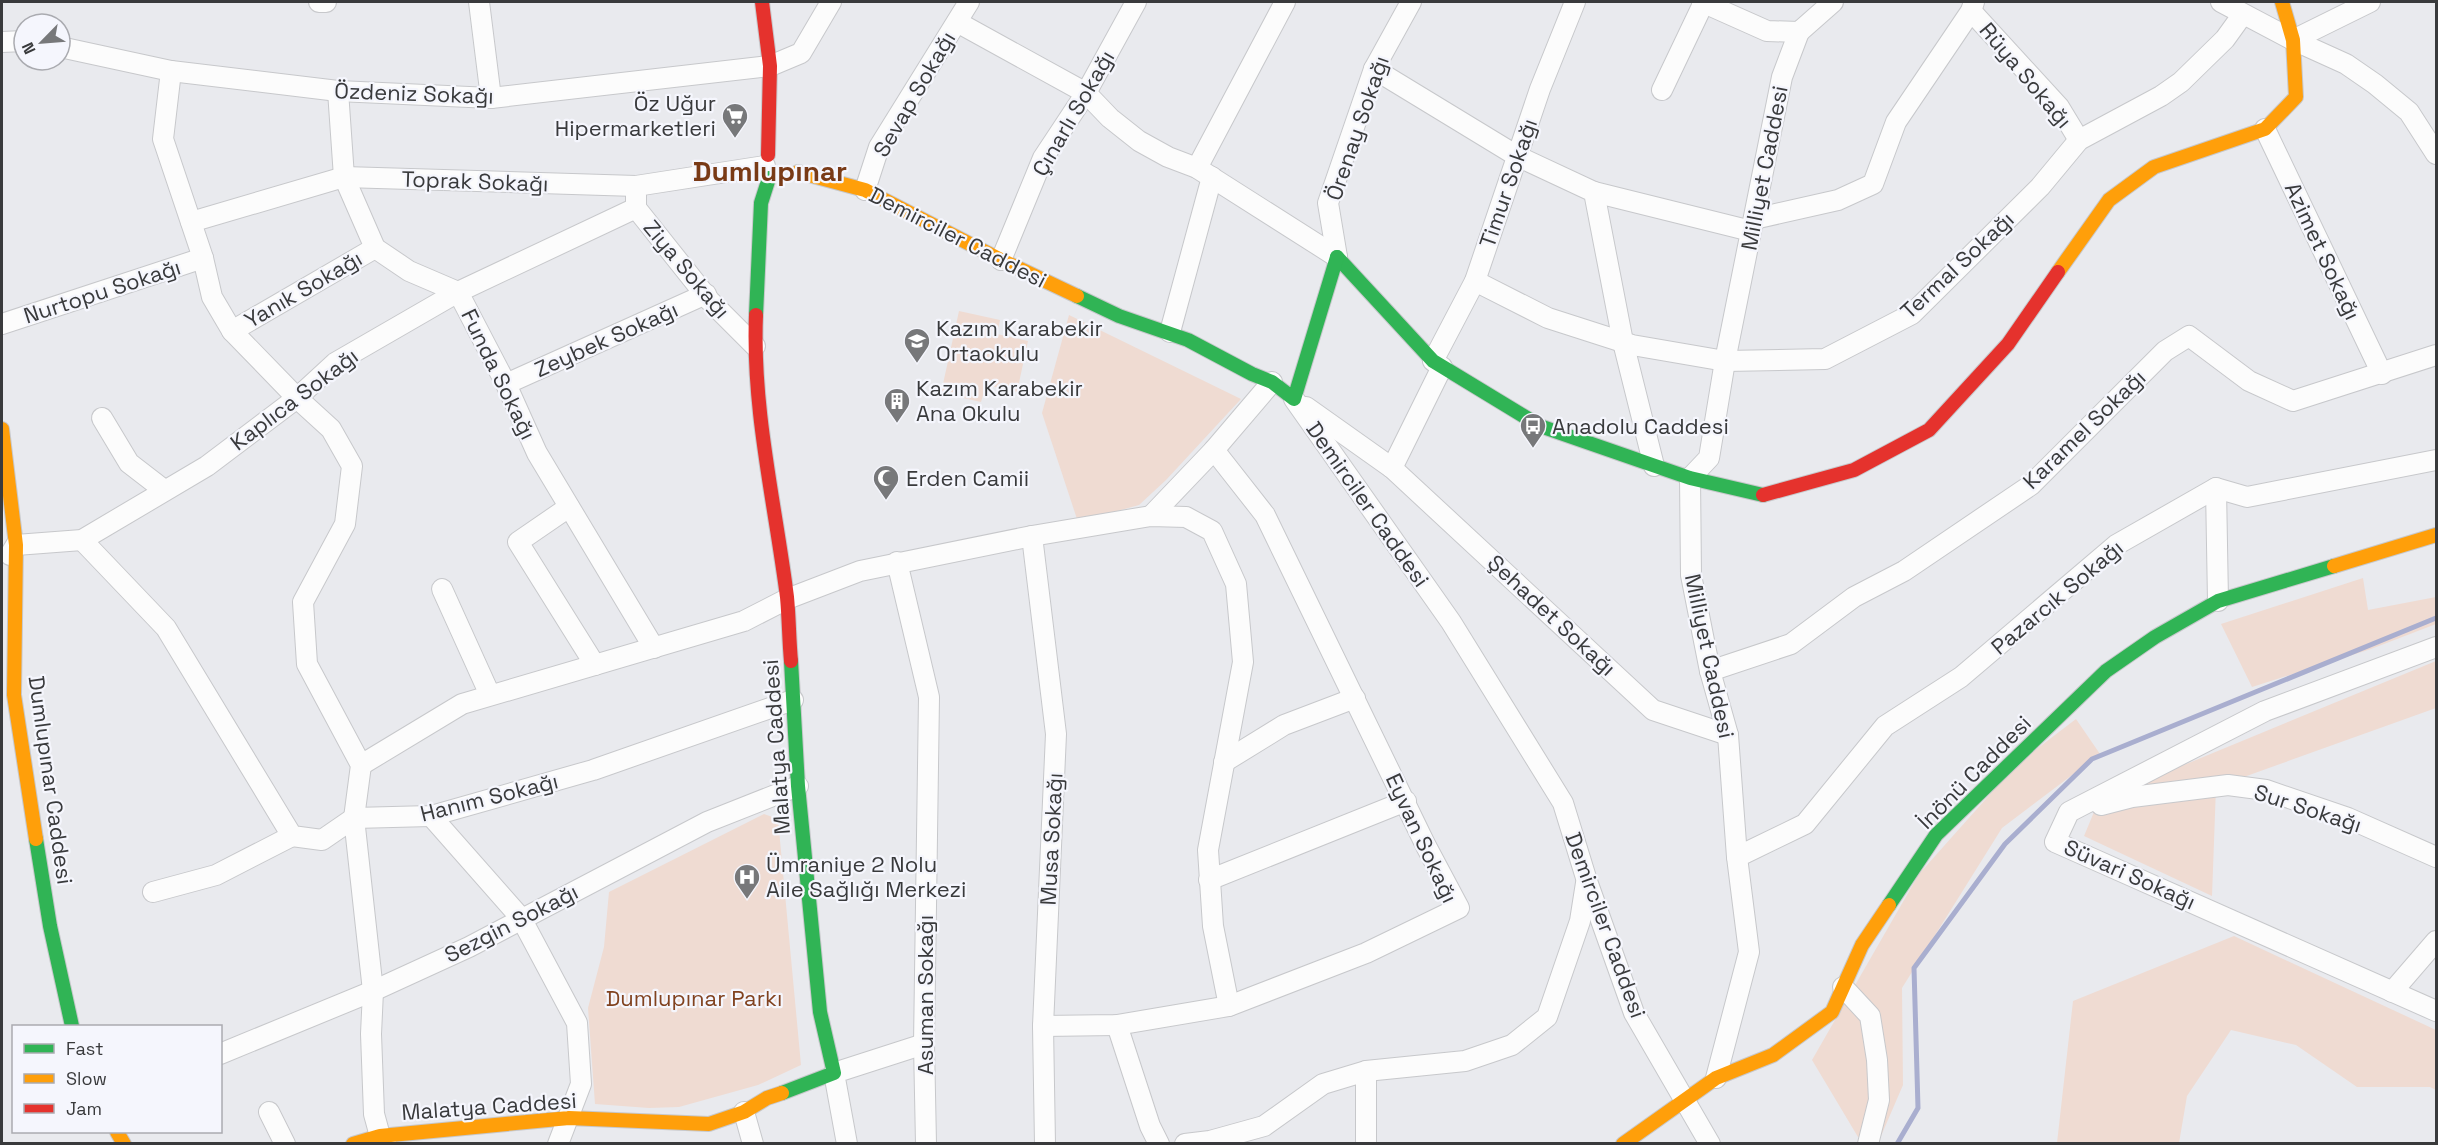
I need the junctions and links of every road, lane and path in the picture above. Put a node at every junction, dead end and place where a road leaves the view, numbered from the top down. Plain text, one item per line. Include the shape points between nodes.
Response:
1 (320, 2) edge
2 (326, 2) edge
3 (479, 2) edge
4 (762, 2) edge
5 (831, 2) edge
6 (969, 2) edge
7 (1136, 2) edge
8 (1286, 2) edge
9 (1411, 2) edge
10 (1575, 2) edge
11 (1703, 2) edge
12 (1833, 2) edge
13 (2221, 2) edge
14 (2282, 2) edge
15 (2370, 2) edge
16 (1972, 6) edge
17 (2243, 14) junction
18 (957, 22) junction
19 (1799, 32) junction
20 (2293, 40) junction
21 (72, 50) edge
22 (770, 66) junction
23 (1374, 69) junction
24 (171, 71) junction
25 (1662, 90) dead end
26 (338, 91) junction
27 (1086, 93) junction
28 (490, 98) junction
29 (2265, 129) junction
30 (2079, 140) junction
31 (782, 149) dead end
32 (2436, 154) edge
33 (796, 156) dead end
34 (1516, 156) junction
35 (778, 172) junction
36 (1204, 173) junction
37 (344, 177) junction
38 (636, 186) junction
39 (865, 190) junction
40 (1594, 192) junction
41 (636, 208) junction
42 (191, 222) junction
43 (1753, 225) junction
44 (375, 248) junction
45 (1337, 257) junction
46 (203, 258) junction
47 (1000, 260) junction
48 (1475, 281) junction
49 (458, 292) junction
50 (705, 294) junction
51 (2, 324) edge
52 (232, 331) junction
53 (1170, 332) junction
54 (1623, 342) junction
55 (755, 346) junction
56 (2436, 355) edge
57 (1725, 362) junction
58 (1437, 364) junction
59 (2382, 374) junction
60 (1272, 382) junction
61 (506, 384) junction
62 (297, 398) junction
63 (1294, 399) junction
64 (102, 418) dead end
65 (2, 429) edge
66 (1214, 450) junction
67 (2436, 460) edge
68 (1654, 466) junction
69 (1392, 468) junction
70 (1690, 478) junction
71 (2216, 488) junction
72 (164, 489) junction
73 (569, 507) junction
74 (1151, 516) junction
75 (2436, 535) edge
76 (1032, 536) junction
77 (82, 540) junction
78 (16, 545) junction
79 (897, 562) junction
80 (2, 570) edge
81 (442, 589) dead end
82 (787, 599) junction
83 (2218, 601) junction
84 (2436, 647) edge
85 (654, 648) junction
86 (595, 665) junction
87 (1710, 671) junction
88 (490, 695) junction
89 (1355, 698) junction
90 (793, 700) junction
91 (1728, 735) junction
92 (1224, 762) junction
93 (361, 765) junction
94 (798, 786) junction
95 (1406, 801) junction
96 (2069, 812) junction
97 (431, 816) junction
98 (354, 818) junction
99 (292, 836) junction
100 (1737, 857) junction
101 (2436, 857) edge
102 (1209, 880) junction
103 (1587, 881) junction
104 (153, 892) dead end
105 (521, 918) junction
106 (2436, 941) edge
107 (1843, 987) junction
108 (373, 991) junction
109 (2392, 992) junction
110 (1229, 1006) junction
111 (2436, 1011) edge
112 (72, 1025) edge
113 (1117, 1025) junction
114 (1043, 1026) junction
115 (924, 1044) junction
116 (222, 1053) edge
117 (1366, 1071) junction
118 (834, 1073) junction
119 (1716, 1078) junction
120 (1685, 1098) junction
121 (270, 1112) dead end
122 (744, 1112) junction
123 (569, 1118) junction
124 (709, 1124) junction
125 (383, 1140) edge
126 (285, 1143) edge
127 (353, 1143) edge
128 (558, 1143) edge
129 (704, 1143) edge
130 (753, 1143) edge
131 (847, 1143) edge
132 (926, 1143) edge
133 (1046, 1143) edge
134 (1160, 1143) edge
135 (1185, 1143) edge
136 (1366, 1143) edge
137 (1623, 1143) edge
138 (1710, 1143) edge
139 (1868, 1143) edge

1 - 2 street
3 - 28 street
4 - 22 street, Malatya Caddesi
5 - 22 street, Özdeniz Sokağı via 801,53
6 - 18 street, Sevap Sokağı
7 - 27 street, Çınarlı Sokağı
8 - 36 street
9 - 23 street, Örenay Sokağı
10 - 34 street, Timur Sokağı
11 - 19 street via 1767,32
11 - 25 street
12 - 19 street
13 - 17 street
14 - 20 street
15 - 20 street
16 - 30 street, Rüya Sokağı via 2059,107
16 - 43 street via 1896,122 1873,184 1838,200
17 - 20 street
17 - 30 street, Termal Sokağı via 2225,39 2181,82
18 - 27 street
18 - 39 street, Sevap Sokağı via 879,147
19 - 43 street, Milliyet Caddesi via 1782,77
20 - 29 street via 2296,97
20 - 32 street via 2346,64 2375,84 2409,112
21 - 24 street, Özdeniz Sokağı
22 - 28 street, Özdeniz Sokağı
22 - 35 street, Malatya Caddesi
23 - 34 street
23 - 45 street, Örenay Sokağı via 1328,203
24 - 26 street, Özdeniz Sokağı
24 - 42 street via 163,139
26 - 28 street, Özdeniz Sokağı
26 - 37 street
27 - 36 street via 1139,141
27 - 47 street, Çınarlı Sokağı via 1043,158
29 - 59 street, Azimet Sokağı
29 - 70 street via 2154,167 2109,200 2008,344 1929,430 1854,470 1763,495
30 - 57 street, Termal Sokağı via 2040,186 1912,314 1825,360
31 - 35 street via 777,149
33 - 35 street via 798,161
34 - 40 street
34 - 48 street, Timur Sokağı
35 - 38 street, Toprak Sokağı
35 - 39 street, Demirciler Caddesi
35 - 55 street, Malatya Caddesi via 761,203
36 - 45 street
36 - 53 street
37 - 38 street, Toprak Sokağı
37 - 42 street, Toprak Sokağı
37 - 44 street
38 - 41 street, Ziya Sokağı
39 - 47 street, Demirciler Caddesi
40 - 43 street
40 - 54 street
41 - 49 street, Kaplıca Sokağı
41 - 50 street, Ziya Sokağı
42 - 46 street
43 - 57 street, Milliyet Caddesi
44 - 49 street, Funda Sokağı via 409,271
44 - 52 street, Yanık Sokağı
45 - 58 street
45 - 63 street, Örenay Sokağı
46 - 51 street, Nurtopu Sokağı
46 - 52 street via 212,297
47 - 53 street, Demirciler Caddesi via 1119,316
48 - 54 street, Termal Sokağı via 1548,318
48 - 58 street, Timur Sokağı
49 - 61 street, Funda Sokağı
49 - 62 street, Kaplıca Sokağı via 336,363
50 - 55 street, Ziya Sokağı
50 - 61 street, Zeybek Sokağı
52 - 62 street
53 - 60 street, Demirciler Caddesi
54 - 57 street, Termal Sokağı
54 - 68 street
55 - 82 street, Malatya Caddesi via 765,451
56 - 59 street, Karamel Sokağı
57 - 70 street, Milliyet Caddesi via 1709,458
58 - 68 street via 1540,426
58 - 69 street
59 - 87 street, Karamel Sokağı via 2293,401 2249,381 2189,336 2165,351 2031,485 1904,571 1854,597 1791,644
60 - 63 street, Demirciler Caddesi
60 - 66 street
61 - 73 street, Funda Sokağı via 537,453
62 - 72 street, Kaplıca Sokağı via 207,466
62 - 93 street via 331,429 351,466 345,525 303,602 307,664
63 - 69 street, Şehadet Sokağı
63 - 103 street, Demirciler Caddesi via 1451,622 1563,803
64 - 72 street via 129,463
65 - 78 street, Dumlupınar Caddesi
66 - 74 street
66 - 89 street, Eyvan Sokağı via 1265,515
67 - 71 street via 2247,497
68 - 70 street
69 - 91 street, Şehadet Sokağı via 1653,711
70 - 87 street, Milliyet Caddesi via 1691,575
71 - 83 street
71 - 100 street, Pazarcık Sokağı via 2116,545 1961,677 1885,726 1805,824
72 - 77 street, Kaplıca Sokağı
73 - 85 street, Funda Sokağı
73 - 86 street via 518,542
74 - 76 street
74 - 92 street via 1186,518 1212,531 1236,584 1243,662
75 - 83 street, İnönü Caddesi
76 - 79 street
76 - 114 street, Musa Sokağı via 1056,734
77 - 78 street, Kaplıca Sokağı
77 - 99 street via 166,628
78 - 80 street
78 - 112 street, Dumlupınar Caddesi via 14,695 50,926
79 - 82 street
79 - 115 street, Asuman Sokağı via 929,697
81 - 88 street
82 - 85 street via 744,621
82 - 90 street, Malatya Caddesi
83 - 107 street, İnönü Caddesi via 2106,671 1936,835 1862,945
84 - 96 street, Süvari Sokağı via 2265,711
85 - 86 street
86 - 88 street
87 - 91 street, Milliyet Caddesi
88 - 93 street via 462,704
89 - 92 street via 1284,725
89 - 95 street, Eyvan Sokağı
90 - 94 street, Malatya Caddesi
90 - 97 street, Hanım Sokağı via 592,770
91 - 100 street, Milliyet Caddesi
92 - 102 street via 1208,850
93 - 98 street
94 - 105 street, Sezgin Sokağı via 707,822
94 - 118 street, Malatya Caddesi via 820,1012
95 - 102 street
95 - 110 street, Eyvan Sokağı via 1459,908 1366,953
96 - 101 street, Sur Sokağı via 2132,797 2228,786 2266,790 2348,818
96 - 109 street, Süvari Sokağı via 2055,842
97 - 98 street, Hanım Sokağı
97 - 105 street
98 - 99 street via 322,840
98 - 108 street
99 - 104 street via 216,874
100 - 119 street, Milliyet Caddesi via 1749,952
102 - 110 street via 1213,926
103 - 117 street via 1580,921 1547,1017 1512,1045 1465,1061
103 - 120 street, Demirciler Caddesi via 1634,1012
105 - 108 street, Sezgin Sokağı via 469,947
105 - 123 street via 577,1023 581,1084
106 - 109 street
107 - 119 street, İnönü Caddesi via 1832,1012 1773,1055
107 - 139 street via 1870,1016 1879,1100
108 - 116 street, Sezgin Sokağı
108 - 125 street via 374,1114
109 - 111 street, Süvari Sokağı
110 - 113 street, Eyvan Sokağı
113 - 114 street, Eyvan Sokağı
113 - 134 street via 1150,1126
114 - 133 street, Musa Sokağı
115 - 118 street
115 - 132 street, Asuman Sokağı
117 - 135 street via 1323,1084 1264,1126 1210,1141
117 - 136 street
118 - 122 street, Malatya Caddesi via 767,1098
118 - 131 street
119 - 120 street, İnönü Caddesi
120 - 137 street, İnönü Caddesi
120 - 138 street, Demirciler Caddesi
121 - 126 street
122 - 124 street, Malatya Caddesi
122 - 130 street
123 - 124 street, Malatya Caddesi
123 - 125 street, Malatya Caddesi via 448,1128
123 - 128 street
124 - 129 street
125 - 127 street, Malatya Caddesi

